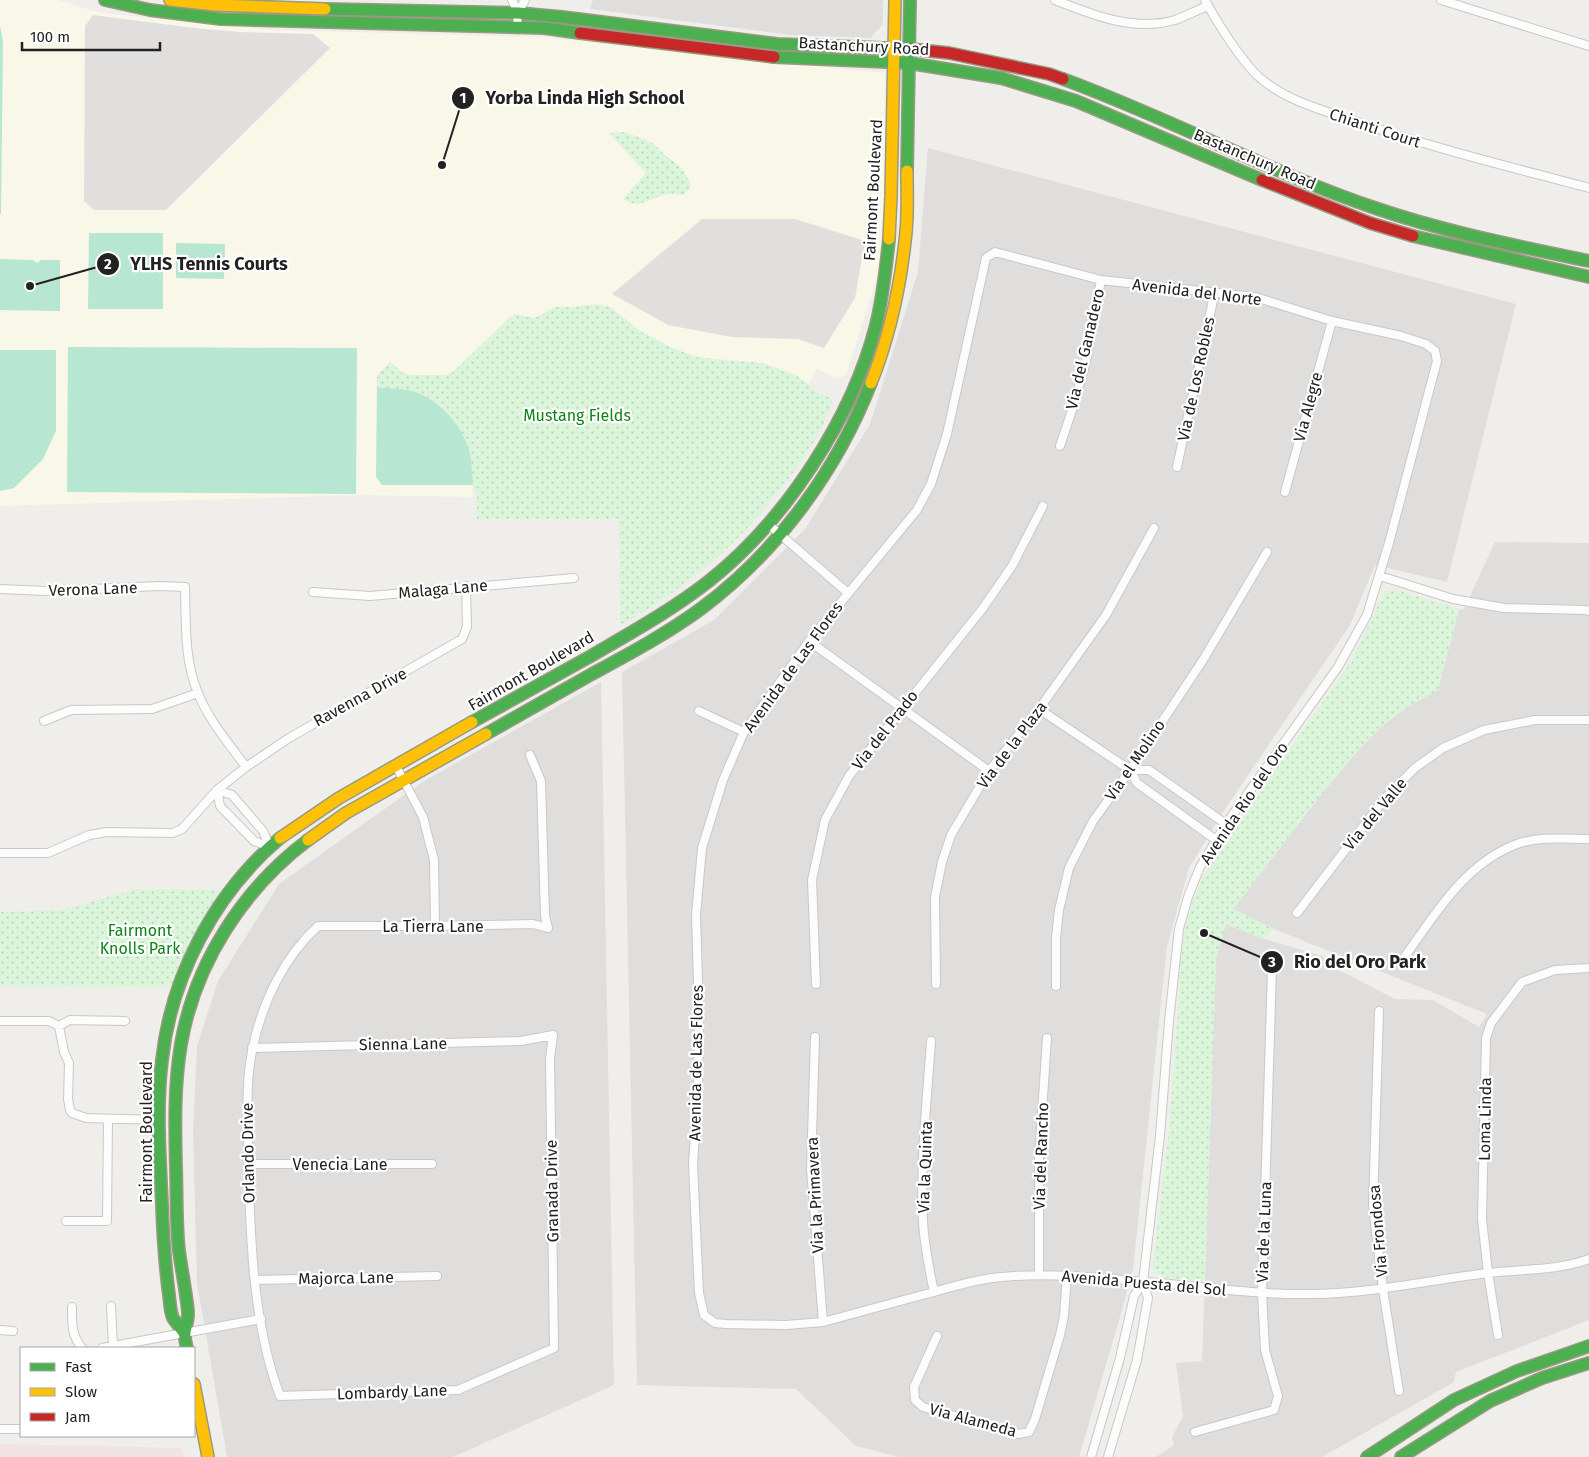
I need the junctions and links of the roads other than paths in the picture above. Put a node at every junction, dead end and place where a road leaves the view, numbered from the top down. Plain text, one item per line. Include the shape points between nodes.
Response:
1 (105, 0) edge
2 (135, 0) edge
3 (152, 0) edge
4 (170, 0) edge
5 (512, 0) edge
6 (525, 0) edge
7 (895, 0) edge
8 (910, 0) edge
9 (1055, 0) edge
10 (1441, 0) edge
11 (1206, 3) edge
12 (273, 7) junction
13 (518, 13) junction
14 (204, 17) junction
15 (517, 26) junction
16 (1589, 46) edge
17 (894, 49) junction
18 (909, 49) junction
19 (893, 62) junction
20 (909, 63) junction
21 (1589, 188) edge
22 (892, 197) junction
23 (906, 197) junction
24 (986, 258) joint
25 (1589, 261) edge
26 (1589, 277) edge
27 (1101, 280) junction
28 (1214, 291) junction
29 (1332, 321) junction
30 (1435, 351) joint
31 (849, 398) junction
32 (864, 404) junction
33 (1060, 446) dead end
34 (1177, 468) dead end
35 (1285, 492) dead end
36 (1043, 506) dead end
37 (768, 524) junction
38 (1154, 528) dead end
39 (780, 535) junction
40 (1267, 552) dead end
41 (1380, 576) junction
42 (574, 578) dead end
43 (466, 586) junction
44 (0, 589) edge
45 (313, 592) dead end
46 (848, 592) junction
47 (1589, 611) edge
48 (809, 641) junction
49 (198, 693) junction
50 (902, 708) junction
51 (1039, 709) junction
52 (699, 711) dead end
53 (1589, 720) edge
54 (44, 721) dead end
55 (744, 732) junction
56 (530, 755) dead end
57 (246, 766) junction
58 (396, 766) junction
59 (1130, 770) junction
60 (989, 771) junction
61 (404, 780) junction
62 (217, 790) junction
63 (1226, 824) junction
64 (1589, 839) edge
65 (1216, 840) junction
66 (270, 847) junction
67 (0, 853) edge
68 (282, 860) junction
69 (1297, 913) dead end
70 (318, 926) joint
71 (435, 926) junction
72 (1401, 962) dead end
73 (1589, 968) edge
74 (1272, 969) dead end
75 (816, 984) dead end
76 (936, 984) dead end
77 (1056, 986) dead end
78 (1378, 1011) dead end
79 (0, 1021) edge
80 (125, 1021) dead end
81 (58, 1026) junction
82 (553, 1035) joint
83 (815, 1037) dead end
84 (1047, 1038) dead end
85 (931, 1041) dead end
86 (252, 1048) junction
87 (108, 1120) junction
88 (160, 1120) junction
89 (176, 1120) junction
90 (248, 1164) junction
91 (432, 1164) dead end
92 (66, 1221) dead end
93 (1589, 1259) edge
94 (1488, 1273) junction
95 (1039, 1274) junction
96 (1067, 1275) junction
97 (437, 1276) dead end
98 (255, 1280) junction
99 (1142, 1282) junction
100 (1383, 1289) junction
101 (934, 1292) junction
102 (1262, 1293) junction
103 (72, 1306) dead end
104 (111, 1306) dead end
105 (704, 1315) joint
106 (261, 1318) junction
107 (823, 1322) junction
108 (0, 1330) edge
109 (13, 1331) dead end
110 (184, 1333) junction
111 (1498, 1335) dead end
112 (937, 1336) dead end
113 (113, 1346) junction
114 (126, 1346) edge
115 (1589, 1346) edge
116 (81, 1347) edge
117 (108, 1347) edge
118 (187, 1347) edge
119 (554, 1348) joint
120 (1589, 1363) edge
121 (195, 1389) edge
122 (1399, 1391) dead end
123 (280, 1396) joint
124 (0, 1429) edge
125 (20, 1430) edge
126 (1195, 1432) dead end
127 (208, 1457) edge
128 (1091, 1457) edge
129 (1108, 1457) edge
130 (1367, 1457) edge
131 (1400, 1457) edge

1 - 14 main road, Bastanchury Road
2 - 3 main road via 148,3
4 - 12 main road, Bastanchury Road
5 - 13 street
6 - 13 street
7 - 17 main road, Fairmont Boulevard
8 - 18 main road, Fairmont Boulevard
9 - 11 street via 1116,21 1138,24 1176,19
10 - 16 street
11 - 21 street, Chianti Court via 1242,58 1259,77 1308,106 1413,141
12 - 13 main road, Bastanchury Road
12 - 14 main road via 269,14 211,12
13 - 15 street
13 - 17 main road, Bastanchury Road via 777,44
14 - 15 main road, Bastanchury Road
15 - 19 main road, Bastanchury Road via 768,57
17 - 18 main road, Bastanchury Road
17 - 19 main road, Fairmont Boulevard
18 - 20 main road, Fairmont Boulevard
18 - 25 main road, Bastanchury Road via 949,53 1048,74 1106,95 1317,187 1377,209 1446,230
19 - 20 main road, Bastanchury Road
19 - 22 main road, Fairmont Boulevard
20 - 23 main road, Fairmont Boulevard
20 - 26 main road, Bastanchury Road via 1001,78 1041,89 1370,223 1428,240
22 - 23 main road
22 - 31 main road, Fairmont Boulevard via 883,292 871,339
23 - 32 main road, Fairmont Boulevard via 904,256 894,312
24 - 27 street, Avenida del Norte via 995,252
24 - 46 street, Avenida de Las Flores via 947,434 931,484 917,510
27 - 28 street, Avenida del Norte
27 - 33 street, Via del Ganadero via 1086,361
28 - 29 street, Avenida del Norte via 1255,297
28 - 34 street, Via de Los Robles
29 - 30 street, Avenida del Norte via 1401,336 1426,344
29 - 35 street, Via Alegre
30 - 41 street, Avenida Rio del Oro via 1435,372
31 - 32 main road
31 - 37 main road, Fairmont Boulevard via 831,434
32 - 39 main road, Fairmont Boulevard via 814,493
36 - 50 street, Via del Prado via 1012,566 983,608
37 - 39 street
37 - 58 main road, Fairmont Boulevard via 707,583 659,616
38 - 51 street, Via de la Plaza via 1106,615
39 - 46 street
39 - 61 main road, Fairmont Boulevard via 741,575 692,615
40 - 59 street, Via el Molino via 1203,660
41 - 47 street via 1453,599 1504,608
41 - 63 street, Avenida Rio del Oro via 1367,615 1338,667
42 - 43 street, Malaga Lane
43 - 45 street, Malaga Lane via 370,596
43 - 57 street, Ravenna Drive via 467,628 462,639
44 - 49 street, Verona Lane via 47,591 185,587 190,666
46 - 48 street, Avenida de Las Flores
48 - 50 street
48 - 55 street, Avenida de Las Flores
49 - 54 street via 152,709 71,710
49 - 57 street via 219,731
50 - 60 street
50 - 75 street, Via del Prado via 849,776 825,820 812,880
51 - 59 street
51 - 60 street, Via de la Plaza
52 - 55 street
53 - 69 street, Via del Valle via 1535,720 1492,728 1444,748 1416,768 1385,798
55 - 105 street, Avenida de Las Flores via 723,780 702,848 696,915 699,1014 693,1165 699,1293
56 - 71 street, La Tierra Lane via 541,781 548,928 533,924
57 - 62 street, Ravenna Drive
58 - 61 street
58 - 66 main road, Fairmont Boulevard via 322,808
59 - 63 street via 1149,770
59 - 65 street via 1137,783
59 - 77 street, Via el Molino via 1093,821 1069,868 1059,910
60 - 76 street, Via de la Plaza via 951,835 942,862 935,897
61 - 68 main road, Fairmont Boulevard via 317,832
61 - 71 street via 423,817 434,860
62 - 66 street via 232,795 263,831
62 - 66 street via 220,806 254,841
62 - 67 street, Ravenna Drive via 182,829 172,834 107,832 90,835 48,852
63 - 65 street, Avenida Rio del Oro
64 - 72 street via 1543,839 1518,844 1489,858 1454,889
65 - 99 street, Avenida Rio del Oro via 1200,867 1179,929 1160,1136
66 - 68 main road
66 - 88 main road, Fairmont Boulevard via 228,895 192,954 164,1042
68 - 89 main road, Fairmont Boulevard via 243,902 207,962 189,1008 180,1048
70 - 71 street, La Tierra Lane
70 - 86 street, Orlando Drive via 284,969 267,1001
73 - 94 street, Loma Linda via 1555,970 1522,982 1491,1023 1486,1038 1482,1218
74 - 102 street, Via de la Luna
78 - 100 street, Via Frondosa via 1373,1206
79 - 81 street via 48,1021
80 - 81 street via 70,1020
81 - 87 street via 69,1063 70,1110 86,1118
82 - 86 street, Sienna Lane via 521,1041
82 - 119 street, Granada Drive via 550,1059
83 - 107 street, Via la Primavera via 811,1169
84 - 95 street, Via del Rancho via 1039,1157
85 - 101 street, Via la Quinta via 922,1176 926,1252
86 - 90 street, Orlando Drive via 248,1075
87 - 88 street
87 - 92 street via 107,1221
88 - 89 main road
88 - 110 main road, Fairmont Boulevard via 164,1267 172,1317
89 - 110 main road, Fairmont Boulevard via 180,1257 189,1314
90 - 91 street, Venecia Lane
90 - 98 street, Orlando Drive
93 - 94 street, Avenida Puesta del Sol via 1573,1265
94 - 100 street, Avenida Puesta del Sol
94 - 111 street, Loma Linda
95 - 96 street, Avenida Puesta del Sol
95 - 101 street, Avenida Puesta del Sol via 991,1278
96 - 99 street, Avenida Puesta del Sol
96 - 112 street, Via Alameda via 1060,1335 1029,1432 1018,1434 923,1407 915,1400 914,1386
97 - 98 street, Majorca Lane
98 - 106 street, Orlando Drive
99 - 102 street, Avenida Puesta del Sol
99 - 128 street, Avenida Rio del Oro via 1134,1296
99 - 129 street, Avenida Rio del Oro via 1148,1298 1137,1360
100 - 102 street, Avenida Puesta del Sol via 1315,1294
100 - 122 street, Via Frondosa
101 - 107 street, Avenida Puesta del Sol
102 - 126 street, Via de la Luna via 1265,1350 1278,1396 1274,1410
103 - 116 street via 72,1328
104 - 113 street
105 - 107 street, Avenida Puesta del Sol via 726,1324
106 - 110 street
106 - 123 street, Orlando Drive
108 - 109 street
110 - 114 street
110 - 118 main road, Fairmont Boulevard
113 - 114 street
113 - 117 street
115 - 130 main road via 1517,1371 1454,1400
119 - 123 street, Lombardy Lane via 458,1390
120 - 131 main road via 1542,1378 1490,1401
121 - 127 main road
124 - 125 street

